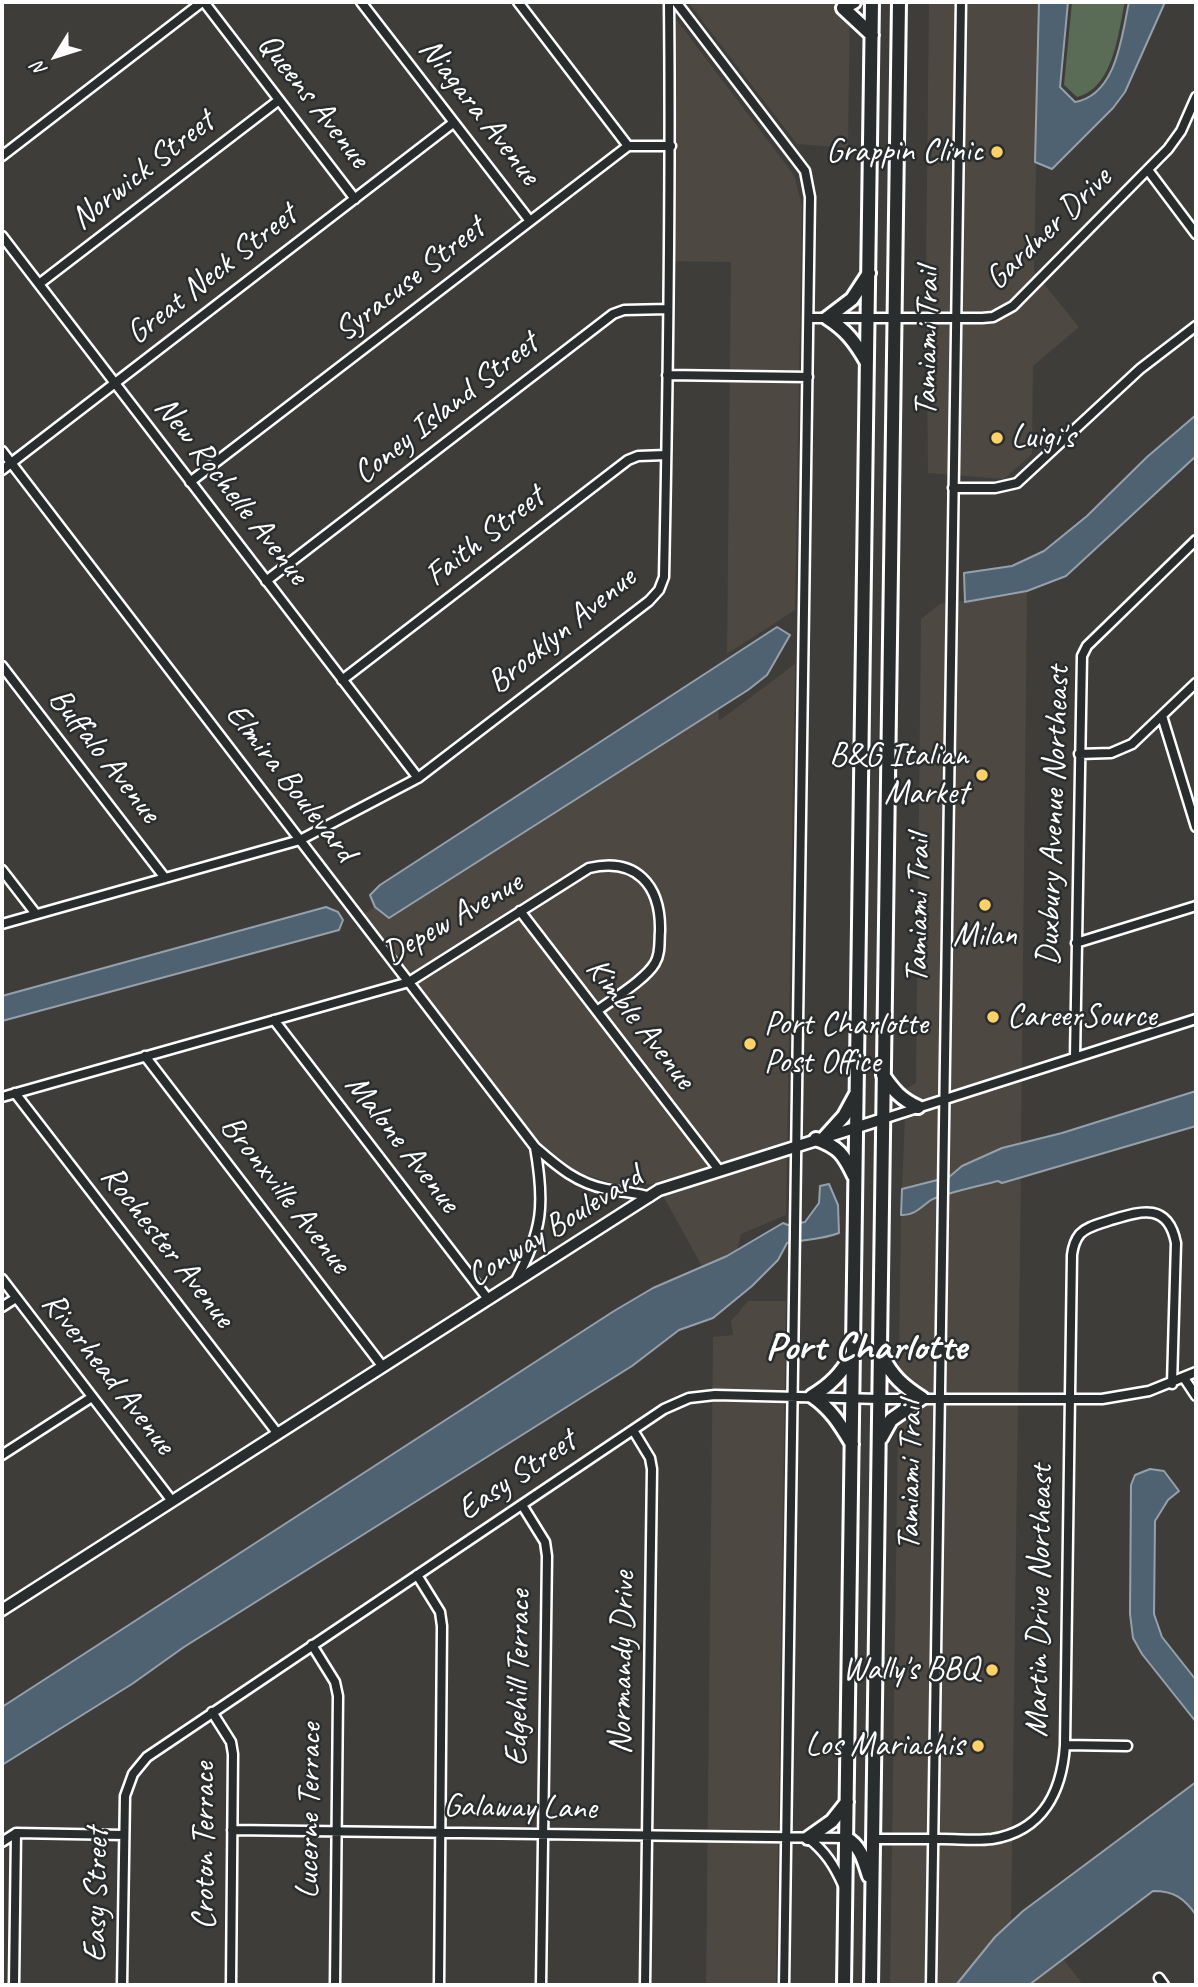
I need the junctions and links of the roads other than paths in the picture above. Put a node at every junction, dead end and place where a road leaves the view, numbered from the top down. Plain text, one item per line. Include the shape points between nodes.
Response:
1 (203, 2) edge
2 (361, 2) edge
3 (518, 2) edge
4 (669, 2) edge
5 (676, 2) edge
6 (854, 2) edge
7 (872, 2) edge
8 (899, 2) edge
9 (961, 2) edge
10 (872, 35) junction
11 (1196, 97) edge
12 (279, 100) junction
13 (453, 123) junction
14 (628, 146) junction
15 (671, 146) junction
16 (2, 156) edge
17 (1148, 170) junction
18 (355, 199) junction
19 (530, 221) junction
20 (1196, 234) edge
21 (2, 236) edge
22 (869, 273) junction
23 (39, 284) junction
24 (668, 309) junction
25 (809, 318) junction
26 (827, 318) junction
27 (868, 318) junction
28 (894, 318) junction
29 (956, 318) junction
30 (1196, 326) edge
31 (867, 363) junction
32 (667, 375) junction
33 (808, 377) junction
34 (115, 383) junction
35 (2, 451) edge
36 (666, 455) junction
37 (11, 463) junction
38 (2, 470) edge
39 (190, 482) junction
40 (953, 488) junction
41 (1196, 540) edge
42 (266, 581) junction
43 (2, 666) edge
44 (342, 680) junction
45 (1196, 683) edge
46 (1161, 716) junction
47 (1079, 754) junction
48 (418, 778) junction
49 (1196, 827) edge
50 (300, 840) junction
51 (2, 870) edge
52 (165, 878) junction
53 (1196, 906) edge
54 (520, 911) junction
55 (36, 914) junction
56 (2, 924) edge
57 (1076, 943) junction
58 (409, 982) junction
59 (597, 1011) junction
60 (1196, 1019) edge
61 (274, 1020) junction
62 (145, 1056) junction
63 (1075, 1057) junction
64 (883, 1075) junction
65 (857, 1090) junction
66 (15, 1093) junction
67 (2, 1097) edge
68 (945, 1098) junction
69 (918, 1107) junction
70 (883, 1119) junction
71 (857, 1128) junction
72 (821, 1138) junction
73 (797, 1145) junction
74 (535, 1147) junction
75 (719, 1170) junction
76 (856, 1180) junction
77 (649, 1197) junction
78 (2, 1279) edge
79 (514, 1283) junction
80 (16, 1298) junction
81 (488, 1299) junction
82 (2, 1307) edge
83 (854, 1352) junction
84 (880, 1352) junction
85 (383, 1367) junction
86 (1196, 1372) edge
87 (1184, 1378) junction
88 (1172, 1384) junction
89 (792, 1396) junction
90 (812, 1396) junction
91 (1196, 1396) edge
92 (92, 1397) junction
93 (853, 1398) junction
94 (922, 1398) junction
95 (941, 1398) junction
96 (880, 1399) junction
97 (1070, 1399) junction
98 (633, 1430) junction
99 (278, 1434) junction
100 (879, 1442) junction
101 (852, 1445) junction
102 (2, 1455) edge
103 (172, 1501) junction
104 (522, 1505) junction
105 (417, 1575) junction
106 (2, 1610) edge
107 (312, 1644) junction
108 (212, 1712) junction
109 (1065, 1745) junction
110 (1127, 1746) dead end
111 (847, 1802) junction
112 (232, 1830) junction
113 (336, 1831) junction
114 (16, 1833) junction
115 (440, 1833) junction
116 (543, 1834) junction
117 (124, 1835) junction
118 (647, 1836) junction
119 (787, 1838) junction
120 (808, 1838) junction
121 (846, 1838) junction
122 (873, 1839) junction
123 (934, 1839) junction
124 (2, 1842) edge
125 (872, 1886) junction
126 (845, 1889) junction
127 (14, 1985) edge
128 (122, 1985) edge
129 (230, 1985) edge
130 (335, 1985) edge
131 (439, 1985) edge
132 (541, 1985) edge
133 (645, 1985) edge
134 (784, 1985) edge
135 (844, 1985) edge
136 (871, 1985) edge
137 (932, 1985) edge

1 - 12 street, Queens Avenue
1 - 16 street
2 - 13 street, Niagara Avenue
3 - 14 street
4 - 15 street, Brooklyn Avenue
5 - 25 street via 804,171 810,197
6 - 10 main road via 843,8
7 - 10 main road, Tamiami Trail
8 - 28 main road, Tamiami Trail
9 - 29 street, Tamiami Trail
10 - 22 main road, Tamiami Trail
11 - 17 street, Gardner Drive via 1175,140
12 - 18 street, Queens Avenue
12 - 23 street, Norwick Street
13 - 18 street, Great Neck Street
13 - 19 street, Niagara Avenue
14 - 15 street
14 - 19 street, Syracuse Street
15 - 24 street, Brooklyn Avenue
17 - 20 street
17 - 29 street, Gardner Drive via 1013,306 993,317
18 - 34 street, Great Neck Street
19 - 39 street, Syracuse Street
21 - 23 street, New Rochelle Avenue
22 - 26 main road via 856,295
22 - 27 main road, Tamiami Trail
23 - 34 street, New Rochelle Avenue
24 - 32 street, Brooklyn Avenue
24 - 42 street, Coney Island Street via 613,314
25 - 26 street, Gardner Drive
25 - 33 street
26 - 27 street, Gardner Drive
26 - 31 main road via 844,328
27 - 28 street, Gardner Drive
27 - 31 main road, Tamiami Trail
28 - 29 street, Gardner Drive
28 - 64 main road, Tamiami Trail
29 - 40 street, Tamiami Trail
30 - 40 street via 1122,385 1017,483
31 - 65 main road, Tamiami Trail
32 - 33 street
32 - 36 street, Brooklyn Avenue
33 - 73 street
34 - 37 street, Great Neck Street
34 - 39 street, New Rochelle Avenue
35 - 37 street, Elmira Boulevard
36 - 44 street, Faith Street via 628,460
36 - 48 street, Brooklyn Avenue via 664,577 659,590
37 - 38 street, Great Neck Street
37 - 50 street, Elmira Boulevard
39 - 42 street, New Rochelle Avenue
40 - 68 street, Tamiami Trail
41 - 47 street, Duxbury Avenue Northeast via 1087,646 1080,667
42 - 44 street, New Rochelle Avenue
43 - 52 street, Buffalo Avenue
44 - 48 street, New Rochelle Avenue
45 - 46 street
46 - 47 street via 1122,750
46 - 49 street
47 - 57 street, Duxbury Avenue Northeast
48 - 50 street, Brooklyn Avenue
50 - 52 street, Brooklyn Avenue
50 - 58 street, Elmira Boulevard
51 - 55 street
52 - 55 street, Brooklyn Avenue
53 - 57 street
54 - 58 street, Depew Avenue
54 - 59 street, Kimble Avenue
54 - 59 street, Depew Avenue via 589,868 618,865 643,878 658,903 659,953 647,972
55 - 56 street, Brooklyn Avenue
57 - 63 street, Duxbury Avenue Northeast
58 - 61 street, Depew Avenue
58 - 74 street, Elmira Boulevard
59 - 75 street, Kimble Avenue
60 - 63 street, Conway Boulevard
61 - 62 street, Depew Avenue
61 - 81 street, Malone Avenue
62 - 66 street, Depew Avenue
62 - 85 street, Bronxville Avenue
63 - 68 street, Conway Boulevard
64 - 69 main road via 895,1093
64 - 70 main road, Tamiami Trail
65 - 71 main road, Tamiami Trail
65 - 72 main road via 844,1116
66 - 67 street, Depew Avenue
66 - 99 street, Rochester Avenue
68 - 69 street, Conway Boulevard
68 - 95 street, Tamiami Trail
69 - 70 street, Conway Boulevard
70 - 71 street, Conway Boulevard
70 - 84 main road, Tamiami Trail
71 - 72 street, Conway Boulevard
71 - 76 main road, Tamiami Trail
72 - 73 street, Conway Boulevard
72 - 76 main road via 839,1151
73 - 75 street, Conway Boulevard
73 - 89 street
74 - 77 street, Elmira Boulevard via 562,1171 584,1182
74 - 79 street, Elmira Boulevard via 541,1212 531,1250
75 - 77 street, Conway Boulevard
76 - 83 main road, Tamiami Trail
77 - 79 street, Conway Boulevard
78 - 80 street, Riverhead Avenue
79 - 81 street, Conway Boulevard
80 - 82 street
80 - 92 street, Riverhead Avenue
81 - 85 street, Conway Boulevard
83 - 90 main road via 841,1374
83 - 93 main road, Tamiami Trail
84 - 94 main road via 901,1385
84 - 96 main road, Tamiami Trail
85 - 99 street, Conway Boulevard
86 - 87 street, Easy Street
87 - 88 street, Easy Street
87 - 91 street
88 - 97 street, Easy Street via 1113,1398
88 - 97 street, Martin Drive Northeast via 1176,1242 1167,1220 1147,1211 1089,1227 1074,1244
89 - 90 street, Easy Street
89 - 98 street, Easy Street via 689,1398
89 - 119 street
90 - 93 street, Easy Street
90 - 101 main road via 838,1418
92 - 102 street
92 - 103 street, Riverhead Avenue
93 - 96 street, Easy Street
93 - 101 main road, Tamiami Trail
94 - 95 street, Easy Street
94 - 96 street, Easy Street
94 - 100 main road via 891,1420
95 - 97 street, Easy Street
95 - 123 street, Tamiami Trail
96 - 100 main road, Tamiami Trail
97 - 109 street, Martin Drive Northeast
98 - 104 street, Easy Street
98 - 118 street, Normandy Drive via 652,1469
99 - 103 street, Conway Boulevard
100 - 122 main road, Tamiami Trail
101 - 111 main road, Tamiami Trail
103 - 106 street, Conway Boulevard
104 - 105 street, Easy Street
104 - 116 street, Edgehill Terrace via 545,1542 547,1556
105 - 107 street, Easy Street
105 - 115 street via 440,1612 442,1626
107 - 108 street, Easy Street
107 - 113 street, Lucerne Terrace via 335,1682 338,1696
108 - 112 street, Croton Terrace via 231,1742
108 - 117 street, Easy Street via 139,1765 125,1796
109 - 110 street
109 - 123 street, Martin Drive Northeast via 1055,1794 1029,1824 992,1839
111 - 120 main road via 832,1821
111 - 121 main road, Tamiami Trail
112 - 113 street, Galaway Lane
112 - 129 street, Croton Terrace
113 - 115 street, Galaway Lane
113 - 130 street, Lucerne Terrace
114 - 117 street
114 - 124 street
114 - 127 street
115 - 116 street, Galaway Lane
115 - 131 street
116 - 118 street, Galaway Lane
116 - 132 street, Edgehill Terrace
117 - 128 street, Easy Street
118 - 119 street, Galaway Lane
118 - 133 street, Normandy Drive
119 - 120 street, Galaway Lane
119 - 134 street
120 - 121 street, Galaway Lane
120 - 126 street via 832,1861
121 - 125 main road via 861,1851
121 - 126 main road, Tamiami Trail
122 - 123 street, Martin Drive Northeast
122 - 125 main road, Tamiami Trail
123 - 137 street, Tamiami Trail
125 - 136 main road, Tamiami Trail
126 - 135 main road, Tamiami Trail

